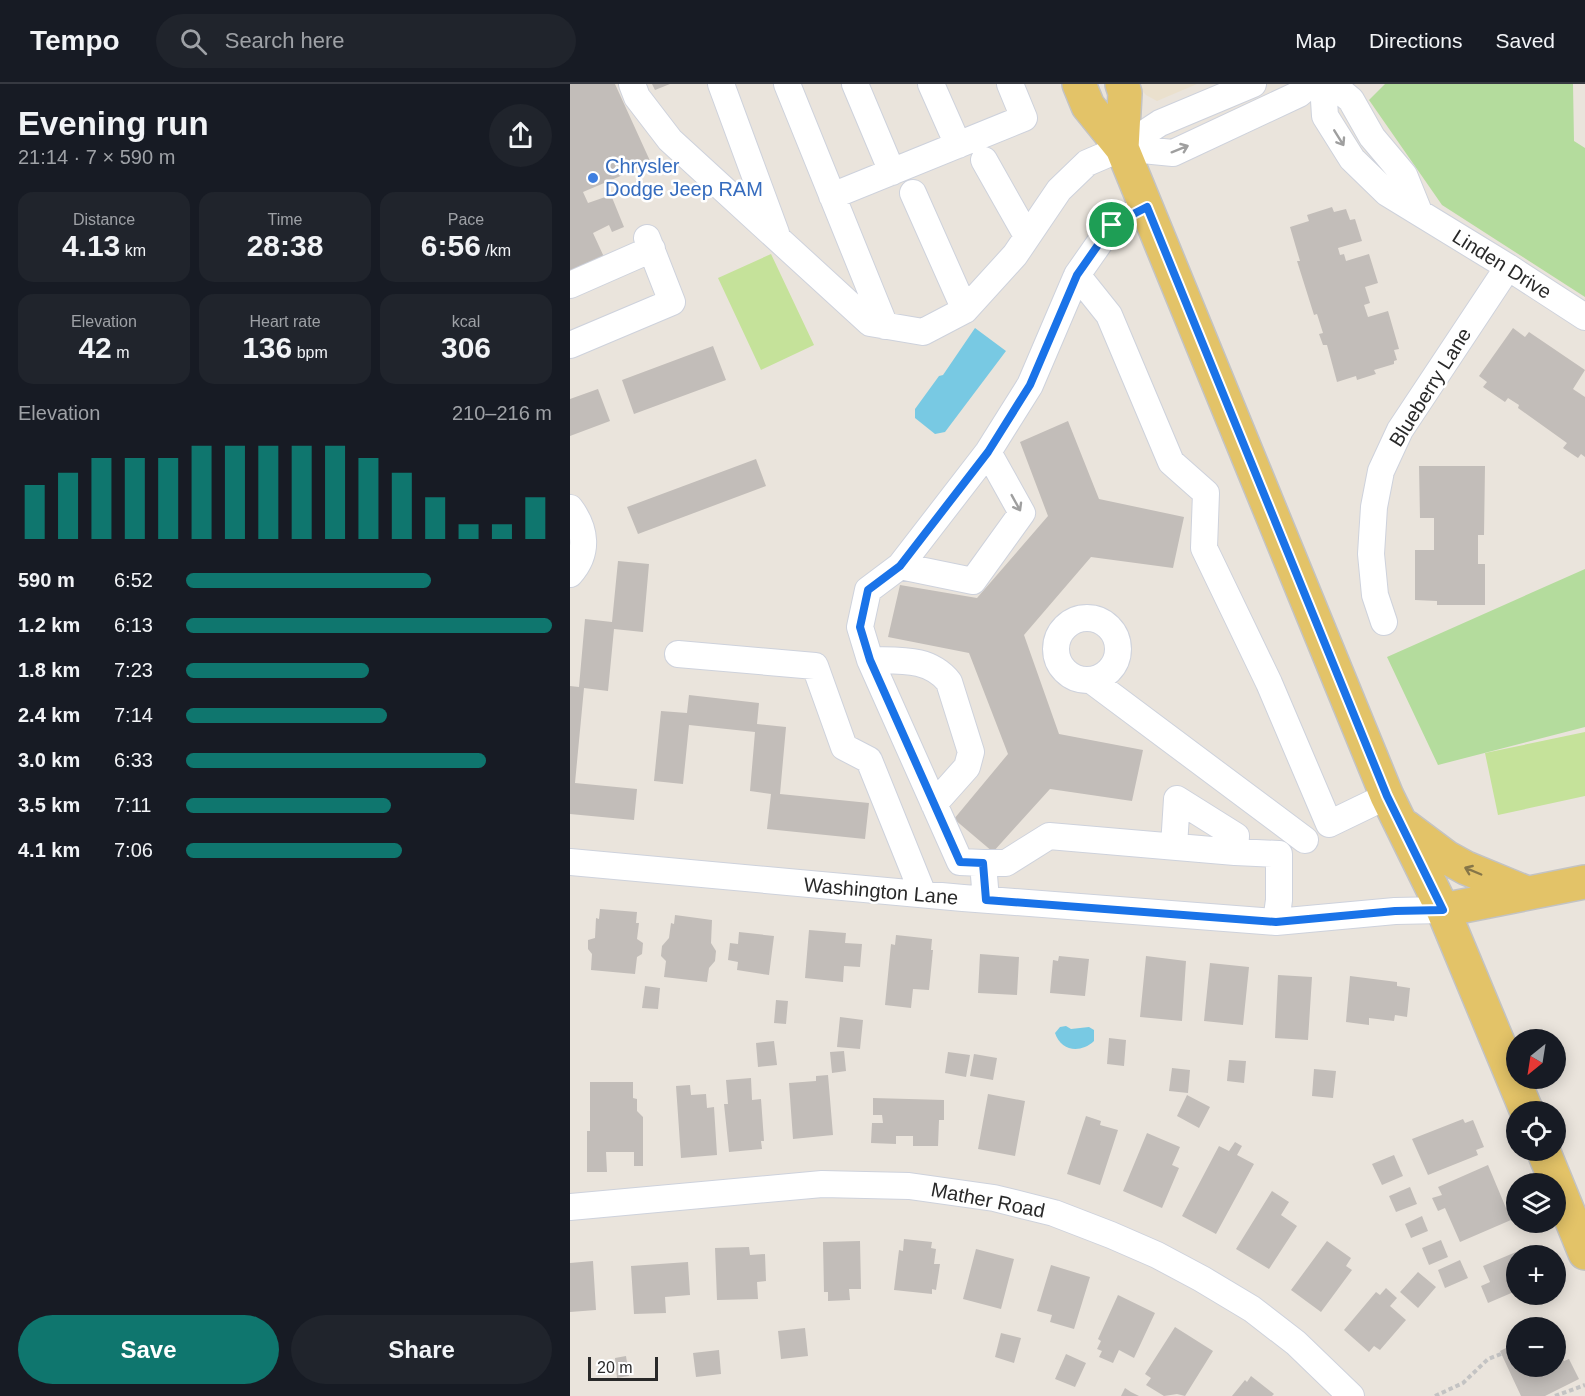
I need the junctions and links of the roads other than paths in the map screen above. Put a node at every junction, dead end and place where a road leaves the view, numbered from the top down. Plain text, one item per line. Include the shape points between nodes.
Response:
1 (632, 84) edge
2 (721, 84) edge
3 (787, 84) edge
4 (855, 84) edge
5 (931, 84) edge
6 (1010, 84) edge
7 (1079, 84) edge
8 (1122, 84) edge
9 (1253, 84) edge
10 (1311, 84) edge
11 (1323, 84) edge
12 (1332, 84) edge
13 (958, 145) junction
14 (1122, 148) junction
15 (984, 160) dead end
16 (892, 172) junction
17 (913, 193) dead end
18 (832, 196) junction
19 (1147, 207) junction
20 (1419, 212) junction
21 (1027, 236) junction
22 (777, 238) junction
23 (1508, 267) junction
24 (1077, 275) junction
25 (570, 285) edge
26 (965, 310) junction
27 (1585, 317) edge
28 (885, 326) junction
29 (570, 345) edge
30 (988, 452) junction
31 (570, 508) edge
32 (900, 566) junction
33 (570, 574) edge
34 (1384, 622) dead end
35 (678, 654) dead end
36 (870, 660) junction
37 (1091, 680) dead end
38 (933, 804) junction
39 (1394, 809) junction
40 (1329, 824) junction
41 (1305, 840) junction
42 (1174, 846) junction
43 (1235, 852) junction
44 (1279, 854) junction
45 (570, 862) edge
46 (983, 863) junction
47 (1585, 882) edge
48 (1527, 893) junction
49 (923, 894) junction
50 (986, 900) junction
51 (1443, 910) junction
52 (1276, 922) junction
53 (1522, 1101) edge
54 (1547, 1161) edge
55 (570, 1207) edge
56 (1585, 1253) edge
57 (1351, 1396) edge

1 - 22 street via 637,98 670,140
2 - 22 street
3 - 18 street
4 - 16 street
5 - 13 street
6 - 13 street via 1024,118
7 - 14 main road via 1088,106
8 - 14 main road
9 - 14 street via 1160,123
14 -> 10 street via 1173,153 1299,94
11 -> 20 street, Linden Drive via 1325,116 1352,159 1387,194
12 - 20 street via 1351,100 1372,137 1404,175
13 - 16 street
14 - 19 main road
14 - 21 street via 1087,163 1059,190
15 - 21 street
16 - 18 street
17 - 26 street
18 - 28 street
19 - 24 street via 1112,225
19 - 39 main road
20 - 23 street, Linden Drive
21 - 26 street via 1015,255
22 - 28 street via 870,323
23 - 27 street, Linden Drive
23 - 34 street, Blueberry Lane via 1400,430 1381,471 1371,554 1375,595
24 - 30 street via 1030,385
24 - 40 street via 1109,315 1171,462 1206,493 1204,548 1269,683
25 - 29 street via 649,243 672,302
26 - 28 street via 923,332
30 - 32 street
30 -> 32 street via 1022,513 973,581
31 - 33 street via 583,532 584,545
32 - 36 street via 868,590 860,627
35 - 49 street via 815,666 844,747 869,760
36 - 38 street
36 - 38 street via 921,662 942,673 949,682 971,752 967,767
37 - 41 street
38 - 46 street via 960,862
39 - 40 street
48 -> 39 main road via 1446,857
39 - 51 main road
40 - 41 street
41 - 44 street
42 - 43 street
42 - 43 street via 1177,799 1236,836
42 - 46 street via 1049,836 1006,862
43 - 44 street
44 - 52 street
45 - 49 street, Washington Lane
46 - 50 street
47 - 48 main road, Washington Lane
48 - 51 main road, Washington Lane
49 - 50 street, Washington Lane
50 - 52 street, Washington Lane
51 - 52 street, Washington Lane
51 - 53 main road
54 - 56 main road
55 - 57 street, Mather Road via 822,1184 909,1186 994,1198 1054,1213 1157,1255 1252,1309 1296,1343

